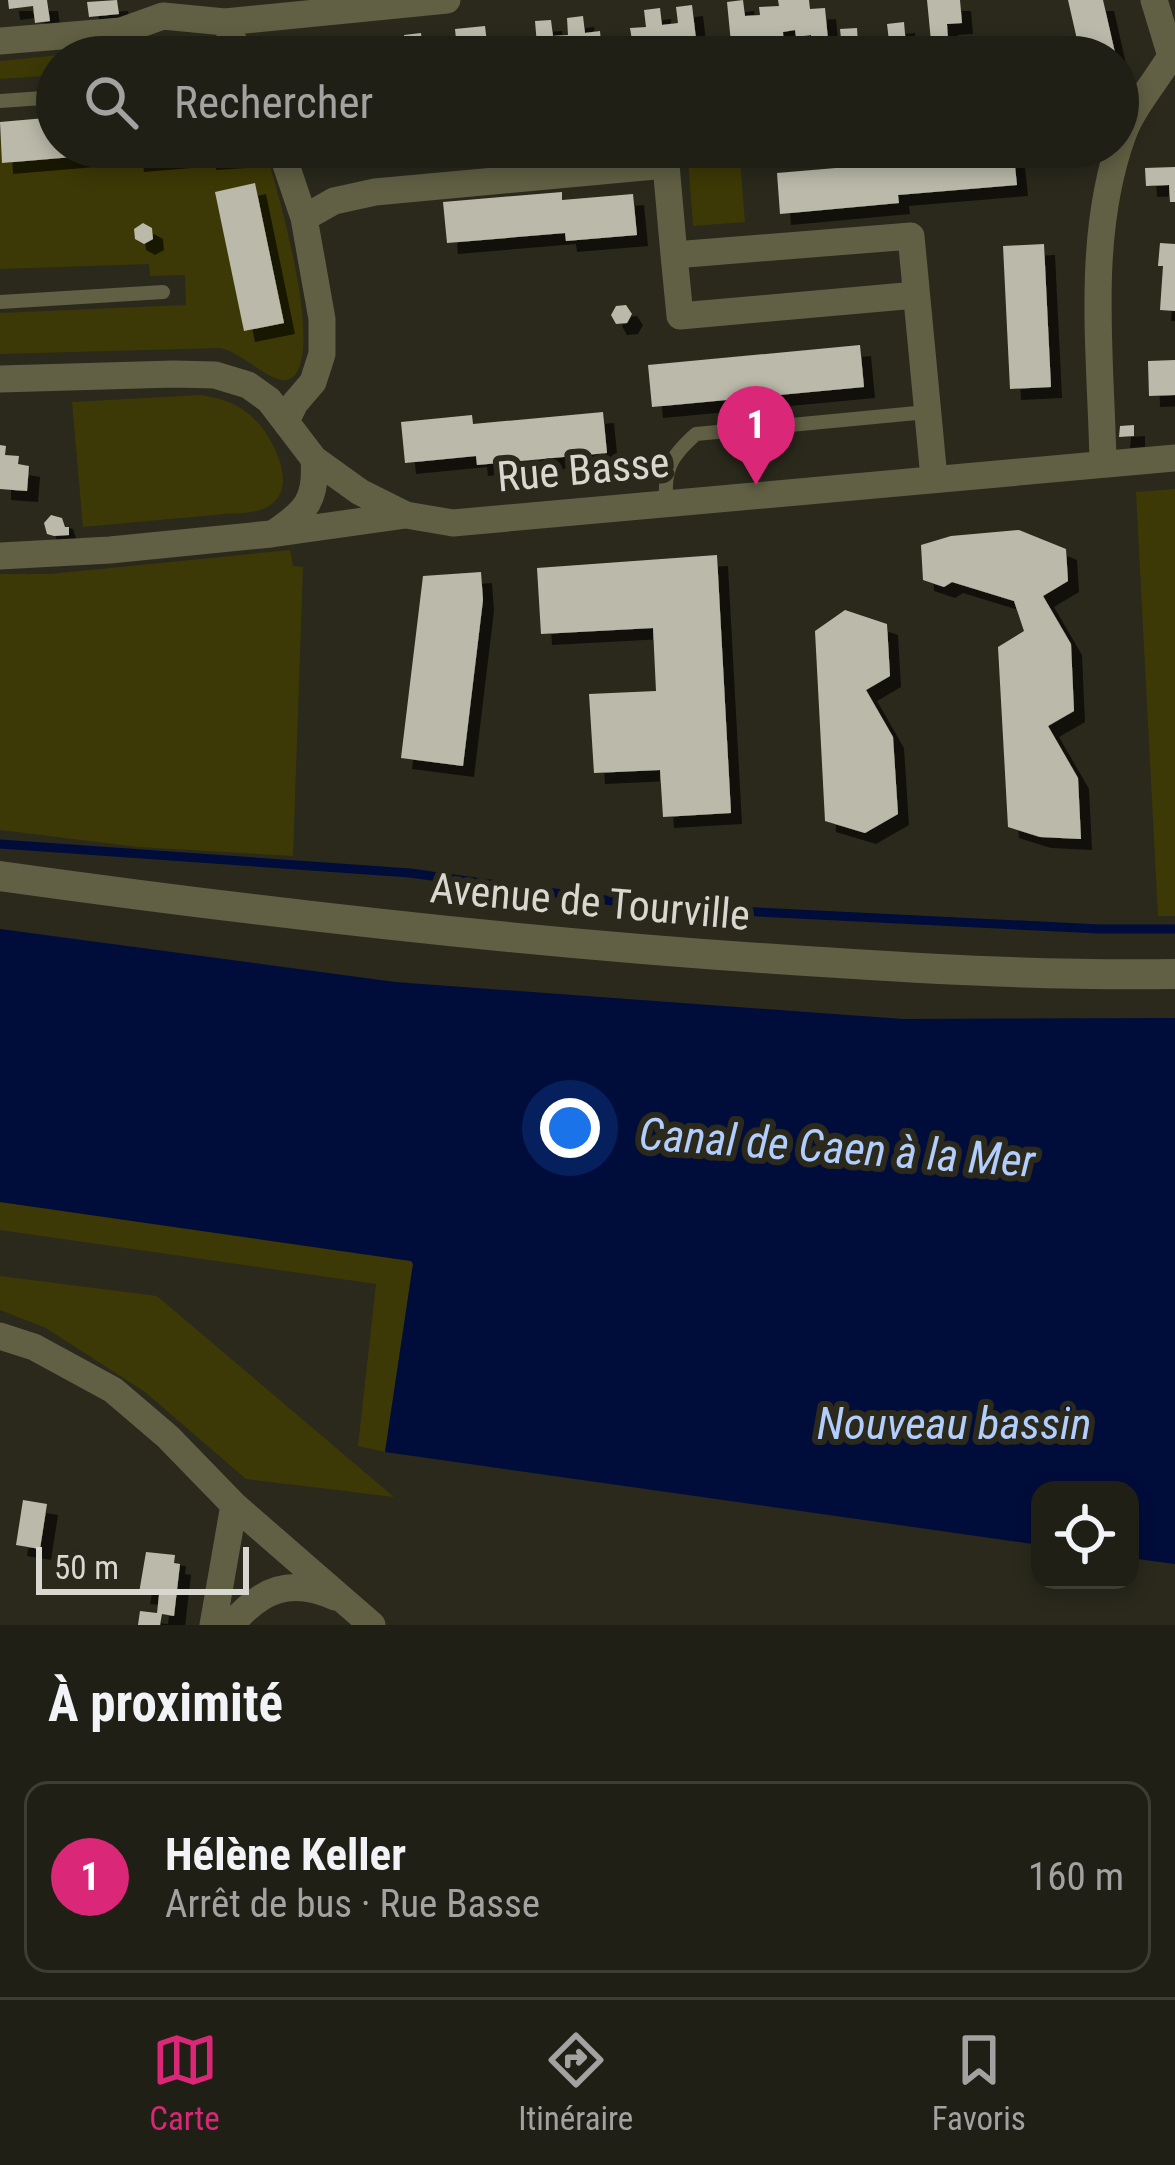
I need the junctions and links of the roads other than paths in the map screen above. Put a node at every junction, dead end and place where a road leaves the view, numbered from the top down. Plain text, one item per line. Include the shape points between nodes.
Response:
1 (447, 0) edge
2 (1154, 0) edge
3 (166, 8) edge
4 (225, 22) junction
5 (67, 36) edge
6 (232, 36) edge
7 (36, 38) edge
8 (0, 41) edge
9 (1173, 57) edge
10 (36, 98) edge
11 (0, 101) edge
12 (1139, 108) edge
13 (287, 168) edge
14 (634, 168) edge
15 (666, 168) edge
16 (1114, 168) edge
17 (304, 218) junction
18 (674, 255) junction
19 (163, 292) dead end
20 (916, 295) junction
21 (0, 302) edge
22 (0, 379) edge
23 (927, 412) junction
24 (286, 422) junction
25 (1175, 458) edge
26 (314, 459) junction
27 (1103, 463) junction
28 (934, 478) junction
29 (666, 503) junction
30 (406, 515) junction
31 (271, 534) junction
32 (0, 556) edge
33 (0, 876) edge
34 (1175, 974) edge
35 (0, 1336) edge
36 (234, 1505) junction
37 (345, 1601) junction
38 (213, 1625) edge
39 (231, 1625) edge
40 (372, 1625) edge

1 - 4 street
2 - 9 street
3 - 4 street
3 - 5 street via 121,32
4 - 6 street
7 - 8 street
9 - 12 street
10 - 11 lane
13 - 17 street
14 - 17 street via 375,192
15 - 18 street
16 - 27 street via 1098,242
17 - 24 street via 322,353
18 - 20 street via 911,236
18 - 20 street via 680,316
19 - 21 lane
20 - 23 street
22 - 24 street via 215,375 248,385
23 - 28 street
23 - 29 lane via 696,434 664,478
24 - 26 street
25 - 27 street, Rue Basse
26 - 30 street
26 - 31 street via 309,504
27 - 28 street, Rue Basse
28 - 29 street, Rue Basse
29 - 30 street, Rue Basse via 453,523
30 - 31 street, Rue Basse
31 - 32 street, Rue Basse
33 - 34 street, Avenue de Tourville via 652,951 957,971
35 - 36 street via 113,1390
36 - 37 street
36 - 38 street
37 - 39 street via 294,1587 266,1593
37 - 40 street

